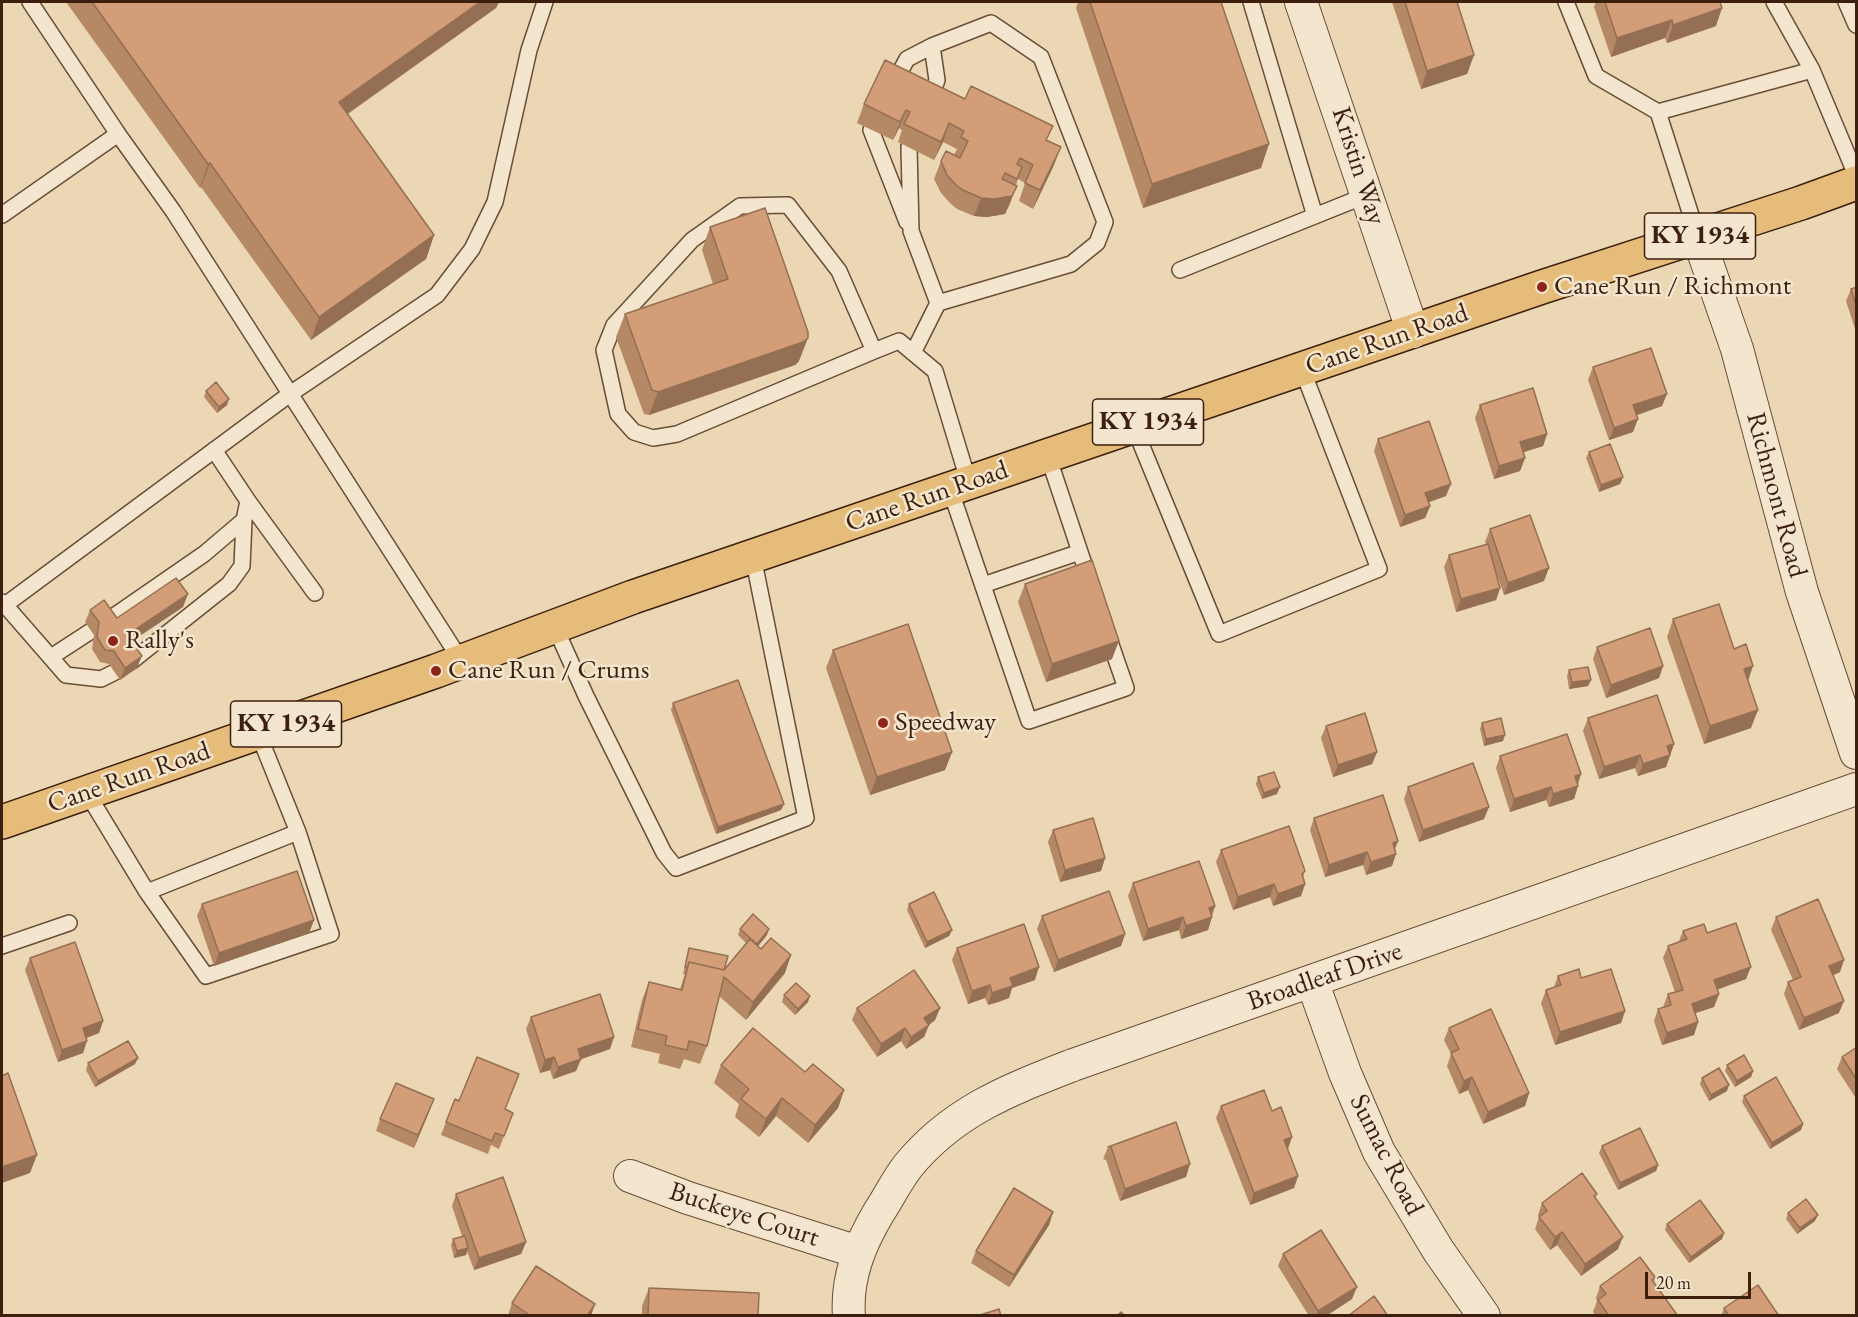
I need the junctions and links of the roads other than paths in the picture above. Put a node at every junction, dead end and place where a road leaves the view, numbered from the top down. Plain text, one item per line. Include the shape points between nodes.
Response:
1 (30, 2) edge
2 (545, 2) edge
3 (1251, 2) edge
4 (1301, 2) edge
5 (1566, 2) edge
6 (1774, 2) edge
7 (1846, 2) edge
8 (1857, 25) edge
9 (932, 46) junction
10 (1812, 70) junction
11 (893, 85) edge
12 (929, 103) edge
13 (1658, 111) junction
14 (871, 130) edge
15 (118, 134) junction
16 (909, 147) edge
17 (1857, 175) edge
18 (1857, 183) edge
19 (1367, 195) junction
20 (2, 215) edge
21 (1315, 216) junction
22 (911, 231) junction
23 (1698, 237) junction
24 (1180, 270) dead end
25 (938, 303) junction
26 (1413, 332) junction
27 (874, 351) junction
28 (913, 353) junction
29 (1302, 369) junction
30 (290, 394) junction
31 (1134, 427) junction
32 (214, 450) junction
33 (1048, 456) junction
34 (960, 486) junction
35 (248, 501) junction
36 (244, 520) junction
37 (1080, 552) junction
38 (753, 557) junction
39 (983, 585) junction
40 (315, 593) dead end
41 (1095, 597) edge
42 (3, 603) edge
43 (1103, 620) edge
44 (106, 621) edge
45 (555, 627) junction
46 (91, 631) edge
47 (51, 657) junction
48 (132, 661) edge
49 (462, 662) junction
50 (115, 672) edge
51 (258, 733) junction
52 (1857, 753) edge
53 (1857, 789) edge
54 (87, 793) junction
55 (2, 822) edge
56 (298, 832) junction
57 (147, 892) junction
58 (69, 923) dead end
59 (2, 946) edge
60 (1312, 981) junction
61 (630, 1176) dead end
62 (858, 1252) junction
63 (849, 1316) edge
64 (1484, 1316) edge

1 - 15 lane
2 - 30 lane via 529,50 495,202 472,249 437,295
3 - 21 lane
4 - 19 street, Kristin Way
5 - 13 lane via 1596,76
6 - 10 lane
7 - 8 lane
9 - 11 lane via 907,59
9 - 12 lane via 938,80
9 - 25 lane via 991,23 1041,57 1105,222 1097,243 1071,264
10 - 13 lane
10 - 17 lane
13 - 23 lane
14 - 22 lane
15 - 20 lane
15 - 30 lane via 173,211
16 - 22 lane
18 - 23 highway, Cane Run Road / KY 1934
19 - 21 lane
19 - 26 street, Kristin Way
21 - 24 lane
22 - 25 lane
23 - 26 highway, Cane Run Road / KY 1934
23 - 52 street, Richmont Road via 1737,349 1802,592
25 - 28 lane
26 - 29 highway, Cane Run Road / KY 1934
27 - 27 lane via 677,434 652,438 634,432 618,414 604,350 614,325 692,240 740,206 788,204 839,271
27 - 28 lane via 899,341
28 - 34 lane via 935,371
29 - 31 highway, Cane Run Road / KY 1934
29 - 31 lane via 1379,569 1219,634
30 - 32 lane
30 - 49 lane
31 - 33 highway, Cane Run Road / KY 1934
32 - 35 lane
32 - 42 lane
33 - 34 highway, Cane Run Road / KY 1934
33 - 37 lane
34 - 38 highway, Cane Run Road / KY 1934
34 - 39 lane
35 - 36 lane
35 - 40 lane
36 - 44 lane via 204,554
36 - 48 lane via 242,566 230,584
37 - 39 lane
37 - 41 lane
38 - 45 highway, Cane Run Road / KY 1934
38 - 45 lane via 806,818 676,868 658,843
39 - 43 lane via 1029,721 1126,688
42 - 47 lane
45 - 49 highway, Cane Run Road / KY 1934
46 - 47 lane
47 - 50 lane via 66,675 101,679
49 - 51 highway, Cane Run Road / KY 1934
51 - 54 highway, Cane Run Road / KY 1934
51 - 56 lane
53 - 60 street, Broadleaf Drive
54 - 55 highway, Cane Run Road / KY 1934
54 - 57 lane
56 - 57 lane
56 - 57 lane via 331,934 206,976
58 - 59 lane
60 - 62 street, Broadleaf Drive via 1007,1090 960,1117 929,1142 906,1168
60 - 64 street, Sumac Road via 1379,1152 1437,1250
61 - 62 street, Buckeye Court
62 - 63 street, Broadleaf Drive via 850,1284

